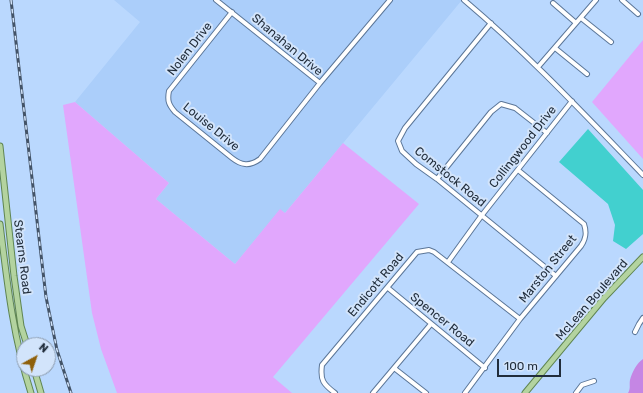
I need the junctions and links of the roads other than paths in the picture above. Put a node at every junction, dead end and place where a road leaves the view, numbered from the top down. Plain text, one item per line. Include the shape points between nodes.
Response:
1 (216, 0) edge
2 (390, 0) edge
3 (464, 0) edge
4 (596, 0) edge
5 (622, 0) edge
6 (553, 3) dead end
7 (232, 12) junction
8 (638, 14) dead end
9 (581, 18) junction
10 (491, 23) junction
11 (576, 23) junction
12 (611, 42) dead end
13 (555, 48) junction
14 (538, 67) junction
15 (587, 74) dead end
16 (320, 83) junction
17 (168, 100) joint
18 (572, 101) junction
19 (547, 133) junction
20 (0, 146) edge
21 (245, 164) joint
22 (518, 170) junction
23 (643, 175) edge
24 (437, 179) junction
25 (482, 215) junction
26 (0, 224) edge
27 (643, 257) edge
28 (448, 262) junction
29 (556, 276) junction
30 (388, 288) junction
31 (643, 318) edge
32 (520, 319) junction
33 (431, 324) junction
34 (635, 332) dead end
35 (24, 337) edge
36 (394, 368) junction
37 (485, 368) junction
38 (36, 377) edge
39 (594, 381) dead end
40 (31, 393) edge
41 (41, 393) edge
42 (335, 393) edge
43 (373, 393) edge
44 (426, 393) edge
45 (465, 393) edge
46 (525, 393) edge
47 (576, 393) edge

1 - 7 street, Shanahan Drive
2 - 16 street
3 - 10 street
4 - 9 street
5 - 8 street
6 - 11 street
7 - 16 street, Shanahan Drive
7 - 17 street, Nolen Drive via 169,91
9 - 11 street
9 - 12 street
10 - 14 street
10 - 24 street, Comstock Road via 404,128 398,141 402,152
11 - 13 street
13 - 14 street
13 - 15 street
14 - 18 street
16 - 21 street, Shanahan Drive via 260,158 253,163
17 - 21 street, Louise Drive via 176,112 232,158
18 - 19 street, Collingwood Drive
18 - 23 street
19 - 22 street, Collingwood Drive
19 - 24 street via 516,108 501,104 491,112
20 - 35 main road, Stearns Road via 14,276
22 - 25 street, Collingwood Drive
22 - 29 street, Marston Street via 584,224 587,232 581,246
24 - 25 street, Comstock Road
25 - 28 street, Collingwood Drive
25 - 29 street, Comstock Road
26 - 40 main road, Stearns Road via 13,324
27 - 46 main road, McLean Boulevard via 604,298
28 - 30 street, Endicott Road via 429,250 417,252
28 - 32 street, Endicott Road
29 - 32 street, Marston Street
30 - 33 street, Spencer Road
30 - 42 street, Endicott Road via 322,365 321,376 325,386
31 - 34 street
32 - 37 street, Marston Street
33 - 36 street
33 - 37 street, Spencer Road
36 - 43 street
36 - 44 street
37 - 45 street, Marston Street
38 - 41 main road
39 - 47 street via 582,385

